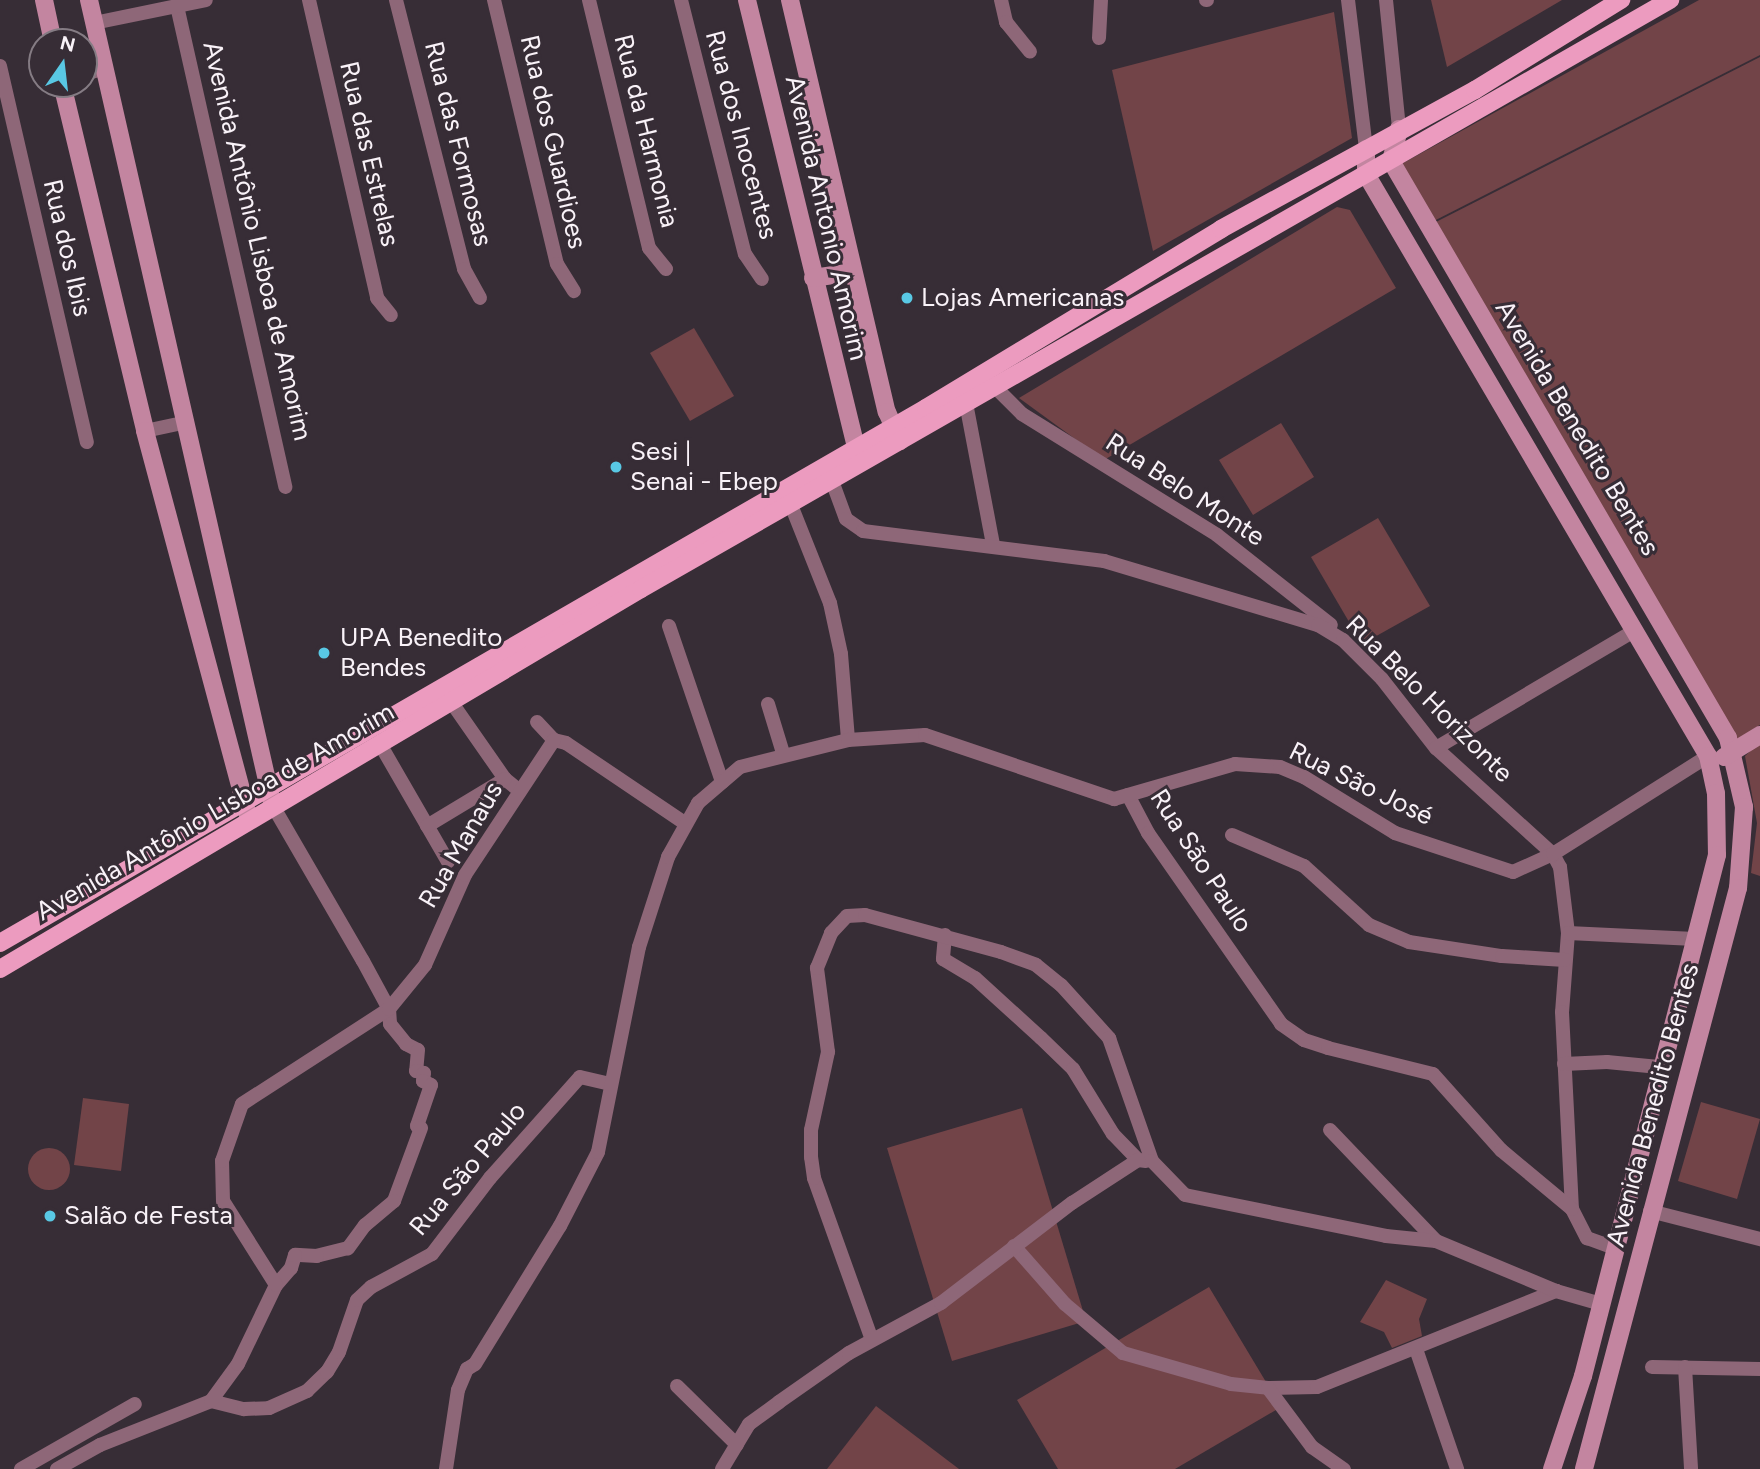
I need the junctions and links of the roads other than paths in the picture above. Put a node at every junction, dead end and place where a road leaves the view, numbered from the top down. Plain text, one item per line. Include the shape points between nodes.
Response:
1 (44, 0) edge
2 (89, 0) edge
3 (206, 0) edge
4 (309, 0) edge
5 (396, 0) edge
6 (494, 0) edge
7 (589, 0) edge
8 (681, 0) edge
9 (747, 0) edge
10 (790, 0) edge
11 (1001, 0) edge
12 (1101, 0) edge
13 (1348, 0) edge
14 (1387, 0) edge
15 (1621, 0) edge
16 (1670, 0) edge
17 (156, 5) edge
18 (177, 6) junction
19 (94, 23) junction
20 (50, 28) edge
21 (1100, 38) dead end
22 (1030, 52) dead end
23 (0, 66) edge
24 (103, 69) junction
25 (98, 70) edge
26 (65, 98) edge
27 (1399, 129) junction
28 (1366, 149) junction
29 (1391, 161) junction
30 (1366, 174) junction
31 (666, 269) dead end
32 (853, 272) junction
33 (813, 278) junction
34 (762, 279) dead end
35 (574, 291) dead end
36 (480, 298) dead end
37 (391, 315) dead end
38 (995, 387) junction
39 (966, 402) junction
40 (187, 422) junction
41 (145, 431) junction
42 (897, 434) junction
43 (87, 442) dead end
44 (855, 448) junction
45 (860, 465) junction
46 (832, 481) junction
47 (285, 487) dead end
48 (791, 505) junction
49 (993, 544) junction
50 (669, 626) dead end
51 (1632, 632) junction
52 (1343, 640) junction
53 (452, 704) junction
54 (768, 704) dead end
55 (537, 722) dead end
56 (1760, 736) edge
57 (554, 740) junction
58 (848, 740) junction
59 (380, 744) junction
60 (1436, 748) junction
61 (1733, 752) junction
62 (783, 753) junction
63 (1710, 760) junction
64 (505, 779) junction
65 (722, 782) junction
66 (520, 791) junction
67 (1128, 795) junction
68 (270, 798) junction
69 (245, 801) junction
70 (248, 820) junction
71 (683, 822) junction
72 (427, 826) junction
73 (1232, 835) dead end
74 (1553, 854) junction
75 (448, 862) dead end
76 (1568, 933) junction
77 (945, 935) junction
78 (1695, 939) junction
79 (0, 943) edge
80 (1565, 960) junction
81 (0, 969) edge
82 (389, 1009) junction
83 (1564, 1063) junction
84 (1659, 1067) junction
85 (610, 1084) junction
86 (1330, 1130) dead end
87 (1145, 1161) junction
88 (1572, 1209) junction
89 (1650, 1210) junction
90 (1760, 1239) edge
91 (1436, 1241) junction
92 (1014, 1246) junction
93 (1614, 1248) junction
94 (276, 1285) junction
95 (1556, 1290) junction
96 (1601, 1304) junction
97 (872, 1340) junction
98 (1416, 1349) junction
99 (1652, 1367) dead end
100 (1685, 1367) junction
101 (1760, 1369) edge
102 (1583, 1376) junction
103 (1608, 1382) junction
104 (677, 1386) dead end
105 (1268, 1388) junction
106 (211, 1401) junction
107 (135, 1404) dead end
108 (737, 1445) junction
109 (21, 1469) edge
110 (57, 1469) edge
111 (446, 1469) edge
112 (722, 1469) edge
113 (1344, 1469) edge
114 (1457, 1469) edge
115 (1552, 1469) edge
116 (1584, 1469) edge
117 (1691, 1469) edge

1 - 20 street
2 - 19 street
3 - 18 street
4 - 37 street, Rua das Estrelas via 377,298
5 - 36 street, Rua das Formosas via 464,269
6 - 35 street, Rua dos Guardioes via 556,264
7 - 31 street, Rua da Harmonia via 649,248
8 - 34 street, Rua dos Inocentes via 745,254
9 - 33 street, Avenida Antonio Amorim
10 - 32 street, Avenida Antonio Amorim
11 - 22 street via 1006,22
12 - 21 street
13 - 28 street
14 - 27 street
15 - 27 main road, Avenida Antônio Lisboa de Amorim via 1475,90
16 - 29 main road, Avenida Antônio Lisboa de Amorim
17 - 18 street
17 - 19 street
18 - 47 street, Avenida Antônio Lisboa de Amorim
19 - 24 street
23 - 43 street, Rua dos Ibis
24 - 25 street
24 - 40 street
26 - 41 street
27 - 28 main road, Avenida Antônio Lisboa de Amorim
27 - 29 street
28 - 30 street
28 - 42 main road, Avenida Antônio Lisboa de Amorim via 1221,229
29 - 30 main road, Avenida Antônio Lisboa de Amorim
29 - 61 street, Avenida Benedito Bentes
30 - 38 main road, Avenida Antônio Lisboa de Amorim
30 - 51 street, Avenida Benedito Bentes
32 - 33 street
32 - 42 street, Avenida Antonio Amorim via 887,412
33 - 44 street, Avenida Antonio Amorim
38 - 39 main road, Avenida Antônio Lisboa de Amorim
38 - 52 street, Rua Belo Monte via 1022,414 1217,535 1312,609
39 - 42 main road, Avenida Antônio Lisboa de Amorim
39 - 49 street
40 - 41 street
40 - 68 street
41 - 69 street
42 - 44 main road, Avenida Antônio Lisboa de Amorim
42 - 45 main road, Avenida Antônio Lisboa de Amorim
44 - 45 street, Avenida Antonio Amorim
44 - 68 main road, Avenida Antônio Lisboa de Amorim
45 - 46 main road, Avenida Antônio Lisboa de Amorim
46 - 48 main road, Avenida Antônio Lisboa de Amorim
46 - 49 street, Rua Belo Horizonte via 846,519 855,528
48 - 53 main road, Avenida Antônio Lisboa de Amorim
48 - 58 street via 830,603 841,654
49 - 52 street, Rua Belo Horizonte via 1104,561 1181,582 1318,625
50 - 65 street
51 - 60 street
51 - 63 street, Avenida Benedito Bentes
52 - 60 street, Rua Belo Horizonte via 1382,679
53 - 59 main road, Avenida Antônio Lisboa de Amorim
53 - 64 street
54 - 62 street
55 - 57 street
56 - 61 street
57 - 66 street, Rua Manaus
57 - 71 street via 566,743
58 - 62 street, Rua São Paulo
58 - 67 street, Rua São Paulo via 941,737 1095,795 1114,799
59 - 68 main road, Avenida Antônio Lisboa de Amorim
59 - 72 street
60 - 74 street, Rua Belo Horizonte
61 - 63 street
61 - 89 street, Avenida Benedito Bentes via 1744,807 1740,877
62 - 65 street, Rua São Paulo via 740,767
63 - 74 street, Rua São José
63 - 78 street, Avenida Benedito Bentes via 1719,818 1717,855
64 - 66 street
64 - 72 street
65 - 71 street, Rua São Paulo
66 - 82 street, Rua Manaus via 466,875 425,965
67 - 74 street, Rua São José via 1235,764 1280,767 1395,833 1487,867 1513,872
67 - 88 street, Rua São Paulo via 1155,843 1281,1024 1304,1040 1433,1074 1500,1150
68 - 69 main road, Avenida Antônio Lisboa de Amorim
68 - 70 main road, Avenida Antônio Lisboa de Amorim
68 - 82 street
69 - 70 street
69 - 79 main road, Avenida Antônio Lisboa de Amorim
70 - 81 main road, Avenida Antônio Lisboa de Amorim
71 - 85 street, Rua São Paulo via 652,897
72 - 75 street
73 - 80 street via 1304,866 1369,925 1409,942 1502,957
74 - 76 street via 1560,867
76 - 78 street
76 - 80 street
77 - 87 street via 943,959 975,978 1073,1069 1114,1134
77 - 87 street via 1036,965 1089,1012 1110,1038
77 - 97 street via 882,918 847,916 821,948 817,968 828,1052 811,1130 814,1178
78 - 84 street, Avenida Benedito Bentes
80 - 83 street
82 - 94 street, Rua Manaus via 249,1097 231,1128 222,1161 223,1201
82 - 94 street via 390,1024 406,1044 418,1050 416,1071 424,1073 424,1081 431,1085 417,1126 421,1128 394,1201 365,1225 348,1248 317,1256 295,1255 291,1268
83 - 84 street
83 - 88 street
84 - 93 street, Avenida Benedito Bentes
85 - 106 street, Rua São Paulo via 580,1077 490,1178 432,1254 371,1287 357,1300 339,1352 327,1373 307,1391 269,1408 244,1409
85 - 111 street, Rua São Paulo via 598,1152 586,1183 458,1390
86 - 91 street
87 - 91 street via 1174,1187 1199,1200 1265,1208 1386,1236
87 - 92 street
88 - 93 street via 1587,1238
89 - 90 street
89 - 103 street, Avenida Benedito Bentes
91 - 95 street
92 - 97 street via 941,1303
92 - 105 street via 1065,1304 1123,1353 1231,1384
93 - 96 street, Avenida Benedito Bentes
94 - 106 street via 257,1331
95 - 96 street
95 - 98 street
96 - 102 street, Avenida Benedito Bentes
97 - 108 street via 749,1424
98 - 105 street via 1317,1387
98 - 114 street
99 - 100 street
100 - 101 street
100 - 117 street
102 - 103 street
102 - 115 street, Avenida Benedito Bentes
103 - 116 street, Avenida Benedito Bentes
104 - 108 street
105 - 113 street via 1312,1447
106 - 110 street via 100,1445
107 - 109 street
108 - 112 street

